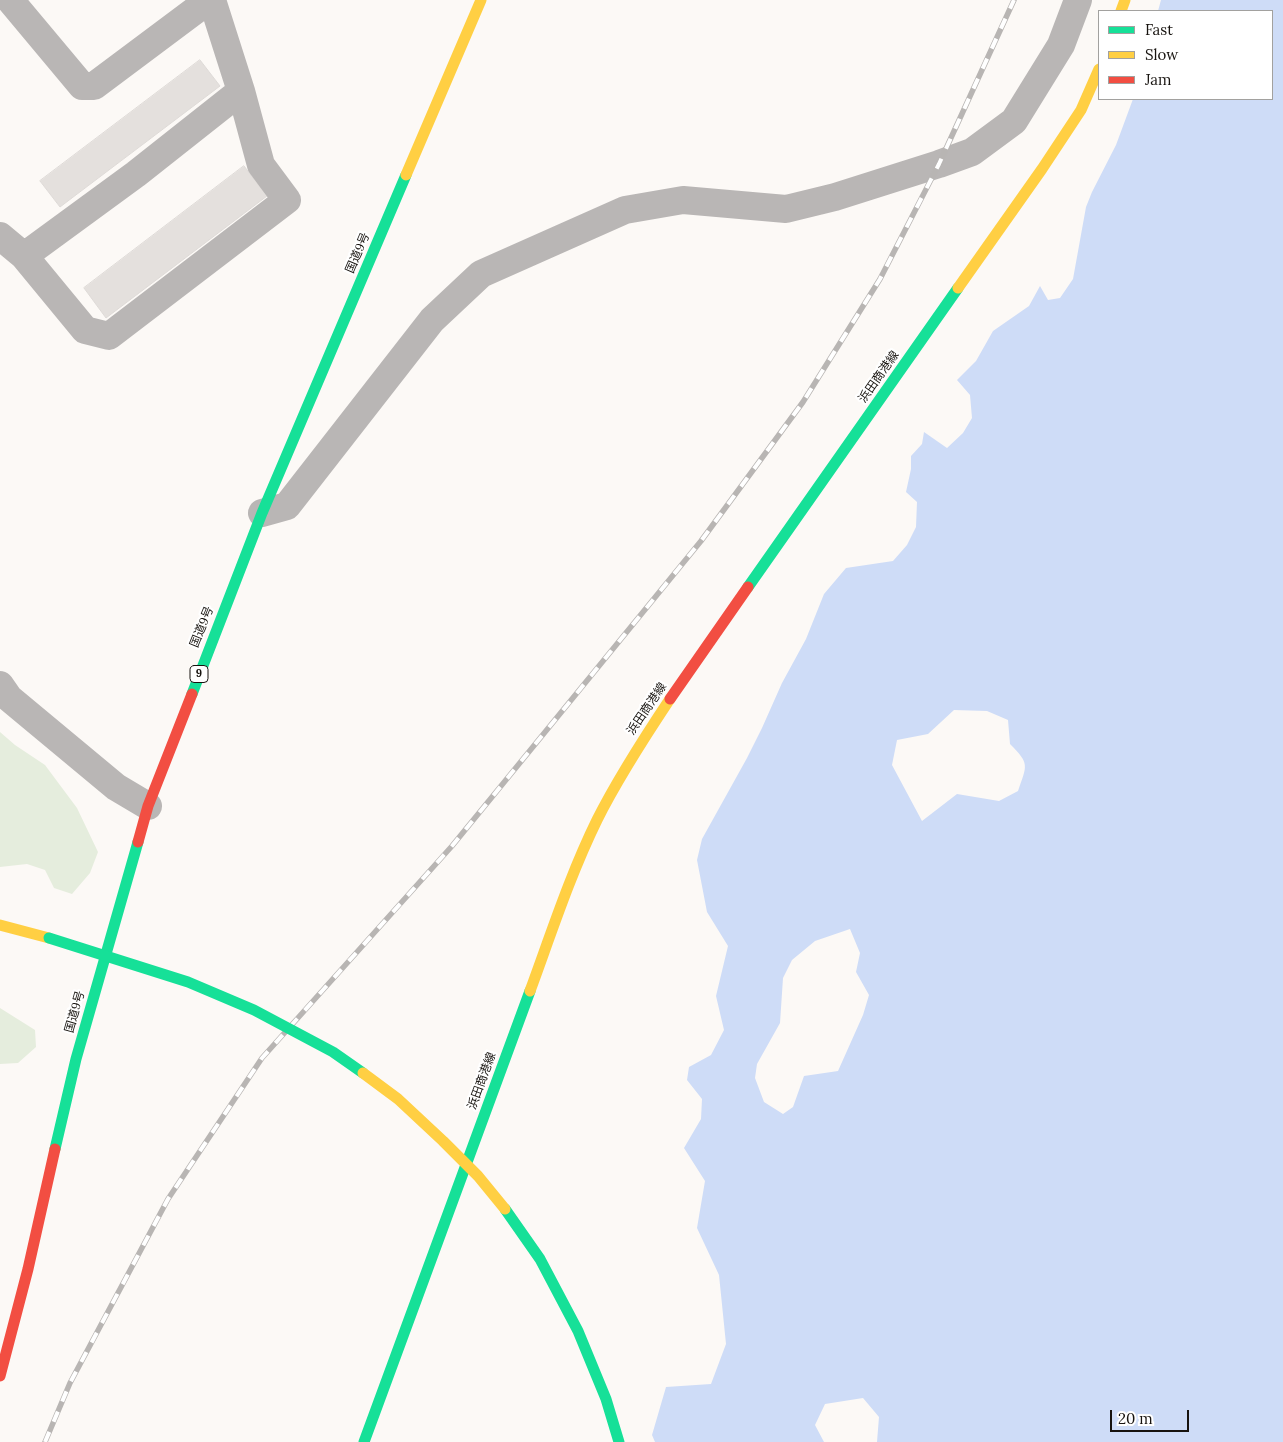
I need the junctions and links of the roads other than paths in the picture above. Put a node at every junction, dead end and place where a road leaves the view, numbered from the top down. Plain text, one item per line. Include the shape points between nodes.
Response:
1 (10, 0) edge
2 (210, 0) edge
3 (481, 0) edge
4 (1078, 0) edge
5 (1098, 71) edge
6 (241, 91) junction
7 (0, 236) edge
8 (24, 256) junction
9 (262, 513) junction
10 (0, 686) edge
11 (148, 806) junction
12 (0, 925) edge
13 (0, 1376) edge
14 (364, 1442) edge
15 (619, 1442) edge

1 - 2 street via 82,86 94,86
2 - 6 street
3 - 9 main road, 国道9号 / 9
4 - 9 street via 1061,45 1014,120 972,152 835,197 786,209 683,200 625,210 481,274 432,320 287,506
5 - 14 main road, 浜田商港線 via 1081,110 1042,169 699,656 644,737 597,820 573,875
6 - 8 street via 136,174
6 - 8 street via 261,165 286,200 109,336 85,330
7 - 8 street
9 - 11 main road, 国道9号 / 9
10 - 11 street via 9,698 116,787
11 - 13 main road, 国道9号 / 9 via 76,1059
12 - 15 main road, bridge via 188,982 254,1010 333,1052 404,1105 478,1176 540,1259 578,1332 606,1399

